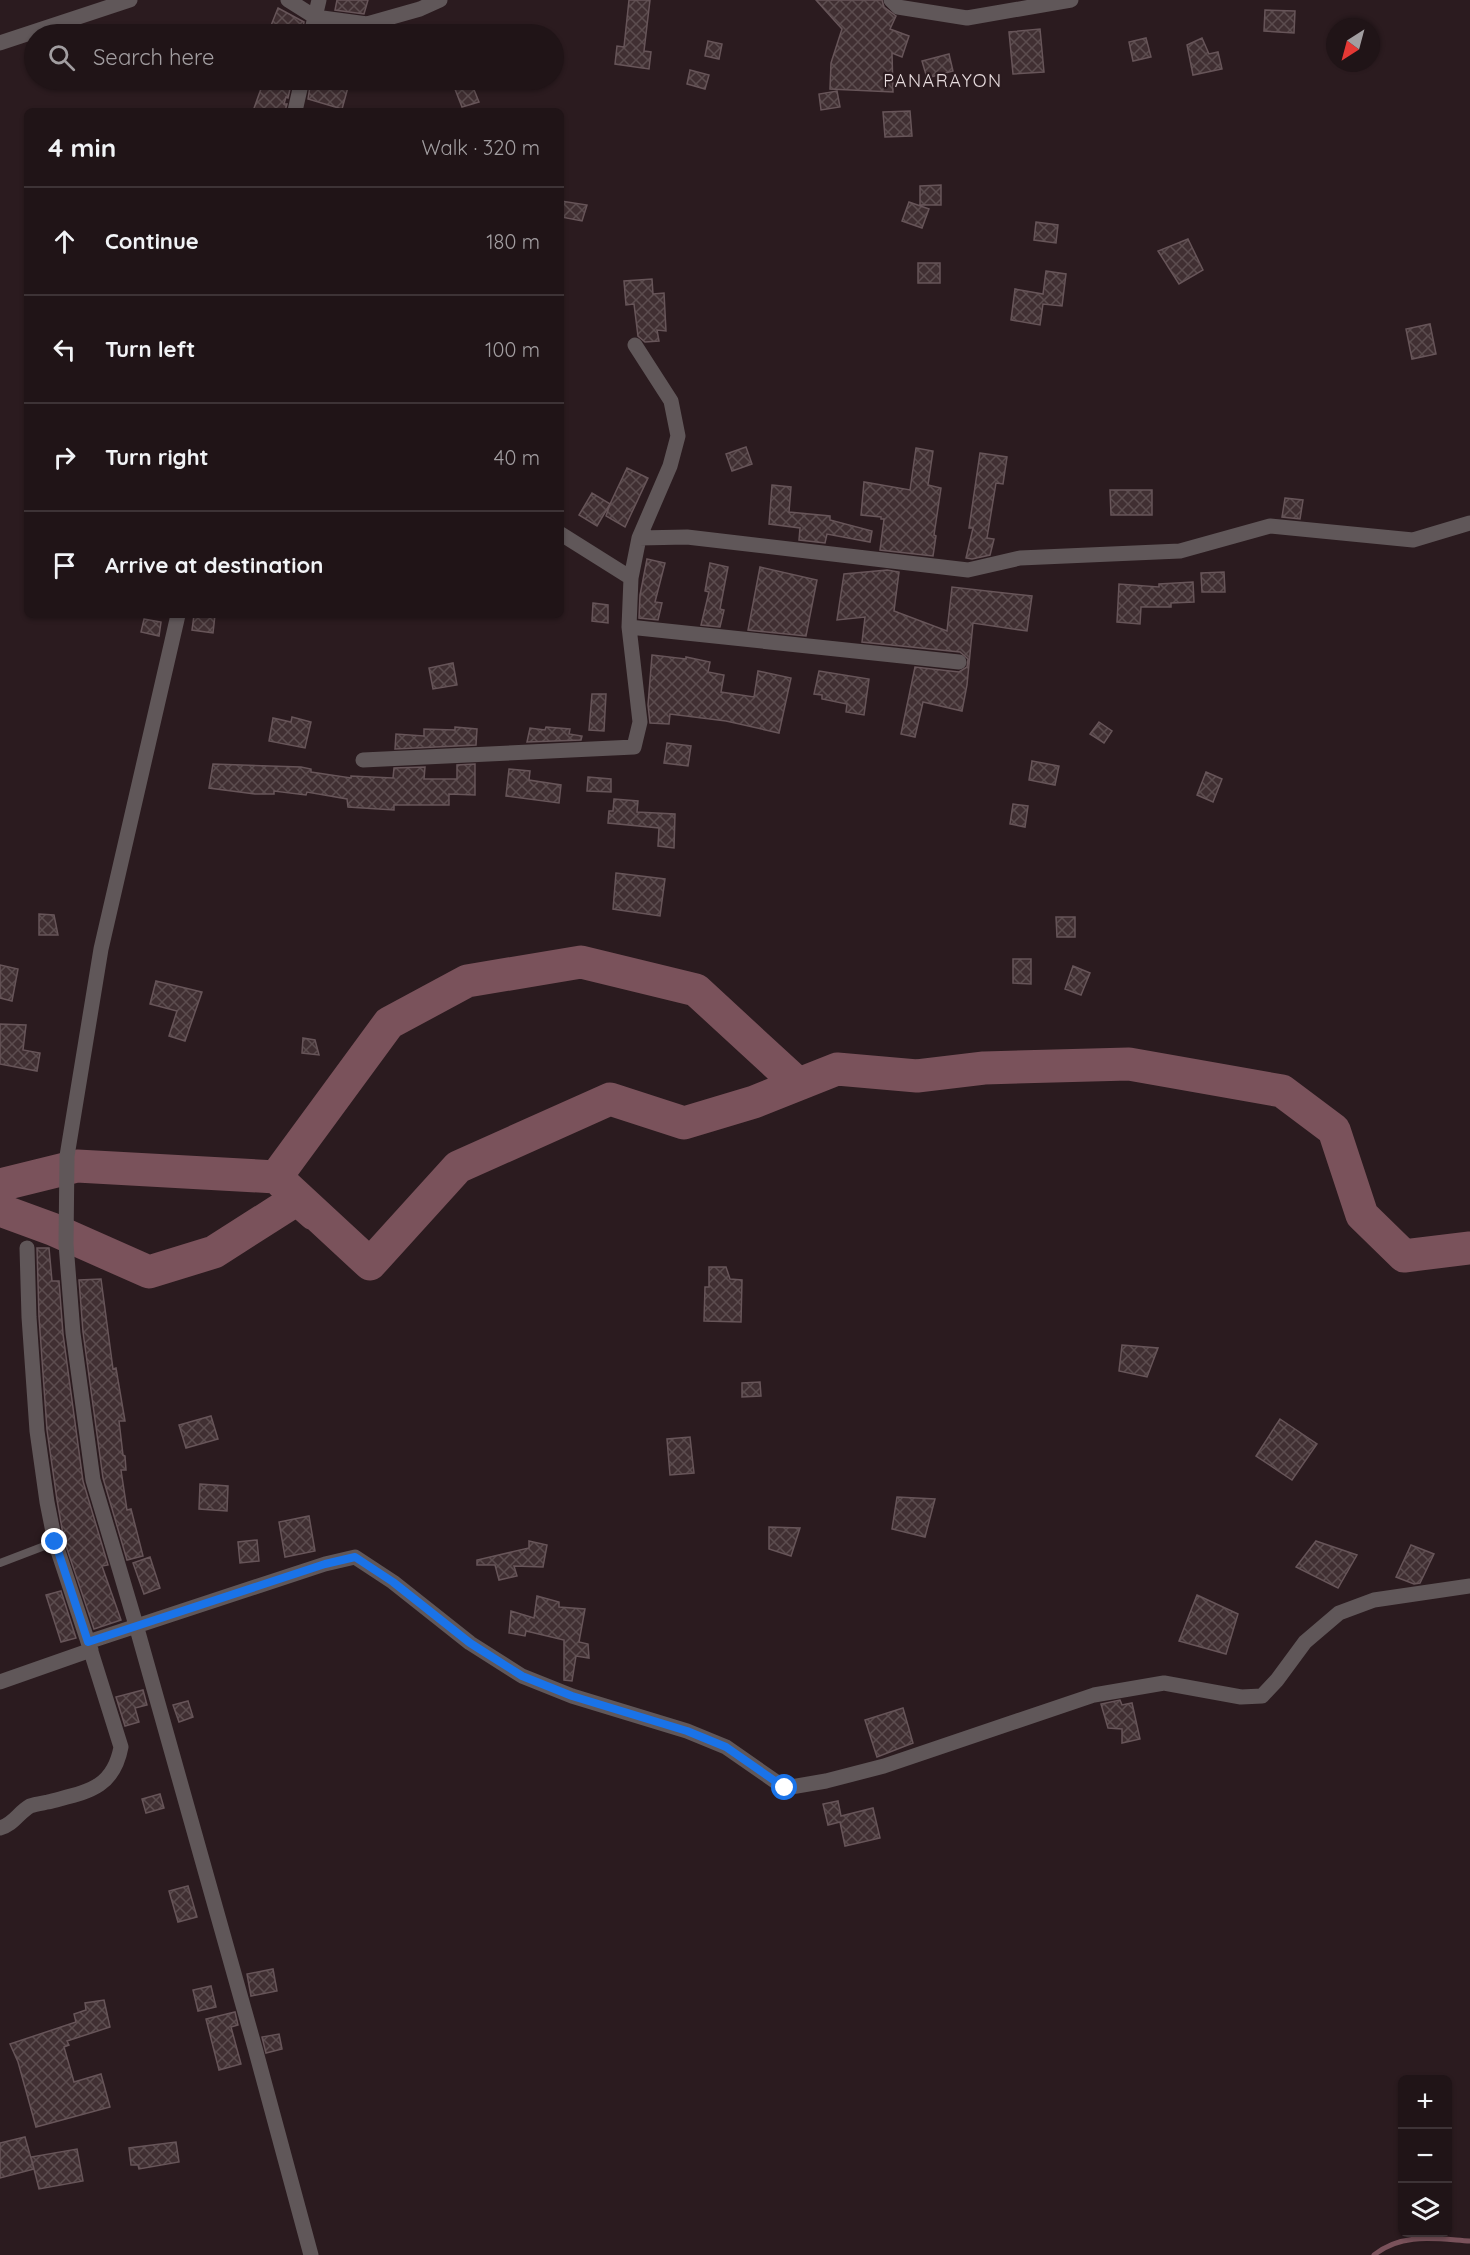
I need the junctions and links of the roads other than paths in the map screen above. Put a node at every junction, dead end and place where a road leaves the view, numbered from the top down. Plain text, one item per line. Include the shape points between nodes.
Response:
1 (130, 0) edge
2 (288, 0) edge
3 (319, 0) edge
4 (440, 0) edge
5 (891, 0) edge
6 (1071, 0) edge
7 (315, 17) junction
8 (59, 24) edge
9 (313, 24) edge
10 (24, 36) edge
11 (0, 44) edge
12 (300, 90) edge
13 (296, 108) edge
14 (635, 345) dead end
15 (1470, 523) edge
16 (564, 536) edge
17 (639, 538) junction
18 (631, 578) junction
19 (177, 618) edge
20 (629, 627) junction
21 (959, 662) dead end
22 (363, 760) dead end
23 (27, 1248) dead end
24 (55, 1542) junction
25 (0, 1563) edge
26 (1470, 1586) edge
27 (136, 1625) junction
28 (89, 1646) junction
29 (0, 1682) edge
30 (0, 1828) edge
31 (310, 2255) edge

1 - 8 street
2 - 7 street
3 - 7 street
4 - 7 street via 368,24
5 - 6 street via 898,7 967,18
7 - 9 street
10 - 11 street
12 - 13 street
14 - 17 street via 671,402 678,436 670,466
15 - 17 street via 1413,540 1270,526 1180,551 1020,558 968,570 687,537
16 - 18 street
17 - 18 street
18 - 20 street
19 - 27 street via 101,949 67,1156 66,1244 73,1333 93,1480
20 - 21 street
20 - 22 street via 640,722 634,747
23 - 24 street via 37,1431
24 - 25 lane
24 - 28 street
26 - 27 street via 1374,1600 1339,1613 1305,1642 1262,1696 1241,1697 1164,1683 1094,1695 884,1766 785,1788 726,1747 522,1676 470,1643 355,1557
27 - 28 street
27 - 31 street
28 - 29 street
28 - 30 street via 121,1748 118,1763 106,1780 90,1791 30,1806

